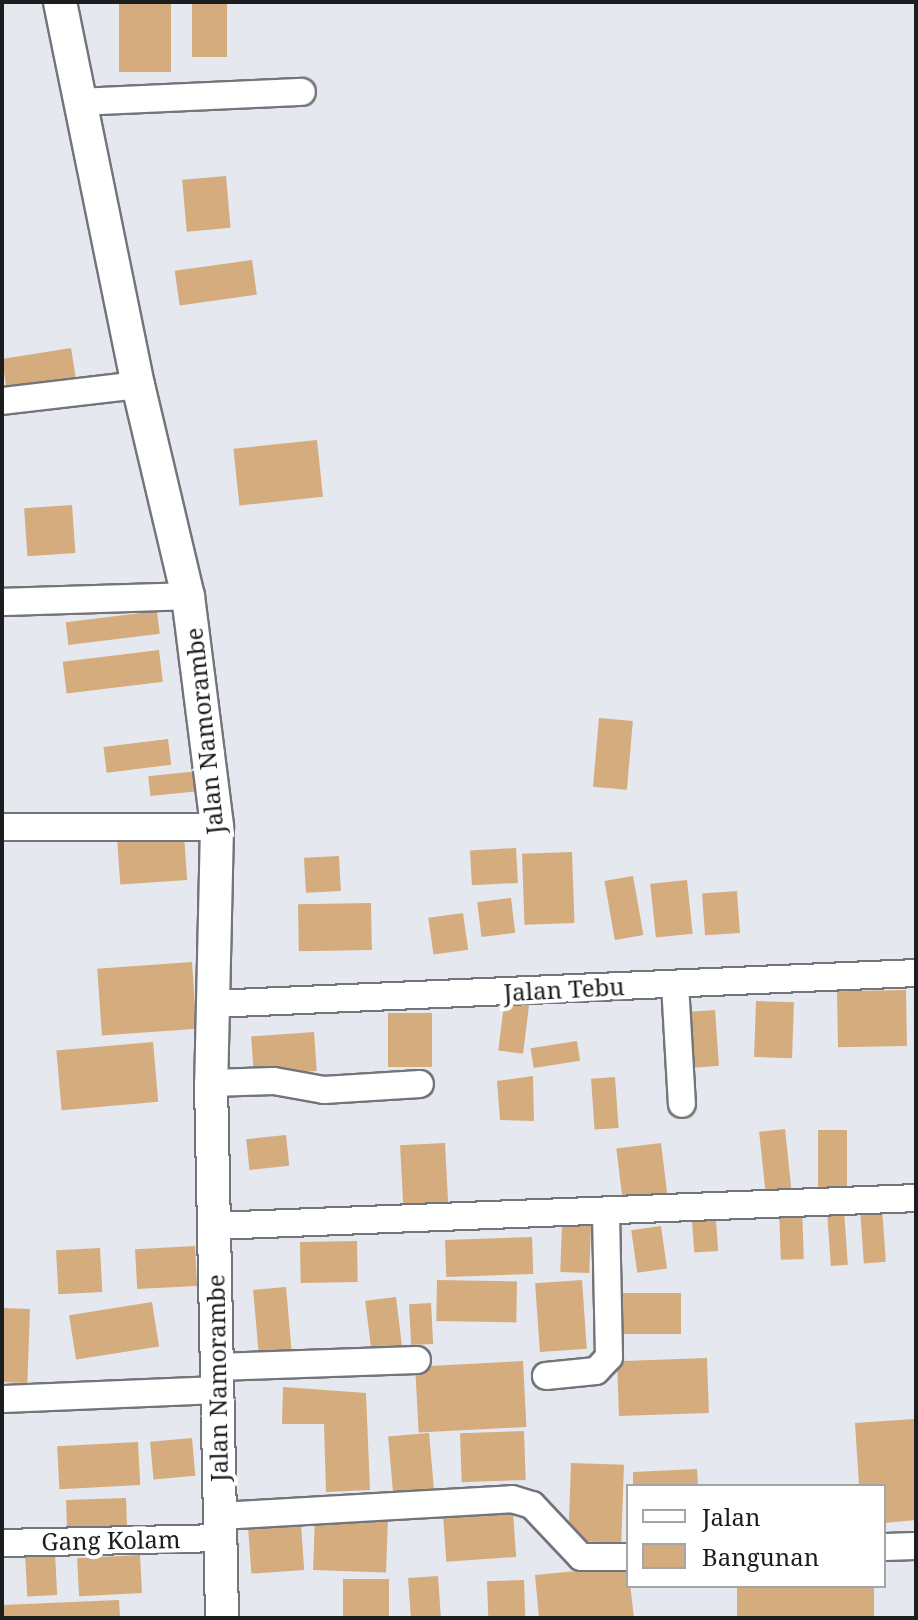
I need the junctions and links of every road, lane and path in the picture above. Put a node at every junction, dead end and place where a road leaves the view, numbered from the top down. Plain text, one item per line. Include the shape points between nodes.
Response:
1 (60, 2) edge
2 (302, 92) dead end
3 (80, 102) junction
4 (138, 385) junction
5 (2, 401) edge
6 (188, 596) junction
7 (2, 602) edge
8 (2, 827) edge
9 (217, 827) junction
10 (916, 973) edge
11 (675, 984) junction
12 (212, 1004) junction
13 (211, 1083) junction
14 (420, 1084) dead end
15 (682, 1104) dead end
16 (916, 1198) edge
17 (606, 1212) junction
18 (214, 1226) junction
19 (417, 1360) dead end
20 (546, 1376) dead end
21 (217, 1378) junction
22 (2, 1399) edge
23 (220, 1527) junction
24 (2, 1543) edge
25 (916, 1546) edge
26 (886, 1547) edge
27 (626, 1557) edge
28 (222, 1618) edge

1 - 3 street, Jalan Namorambe
2 - 3 street
3 - 4 street, Jalan Namorambe
4 - 5 street
4 - 6 street, Jalan Namorambe
6 - 7 street
6 - 9 street, Jalan Namorambe
8 - 9 street
9 - 12 street, Jalan Namorambe
10 - 11 street, Jalan Tebu
11 - 12 street, Jalan Tebu
11 - 15 street
12 - 13 street, Jalan Namorambe
13 - 14 street via 274,1081 324,1090
13 - 18 street, Jalan Namorambe
16 - 17 street
17 - 18 street
17 - 20 street via 609,1357 596,1371
18 - 21 street, Jalan Namorambe
19 - 21 street
21 - 22 street
21 - 23 street, Jalan Namorambe
23 - 24 street, Gang Kolam
23 - 27 street, Gang Kolam via 512,1499 532,1505 581,1557
23 - 28 street, Jalan Namorambe
25 - 26 street

